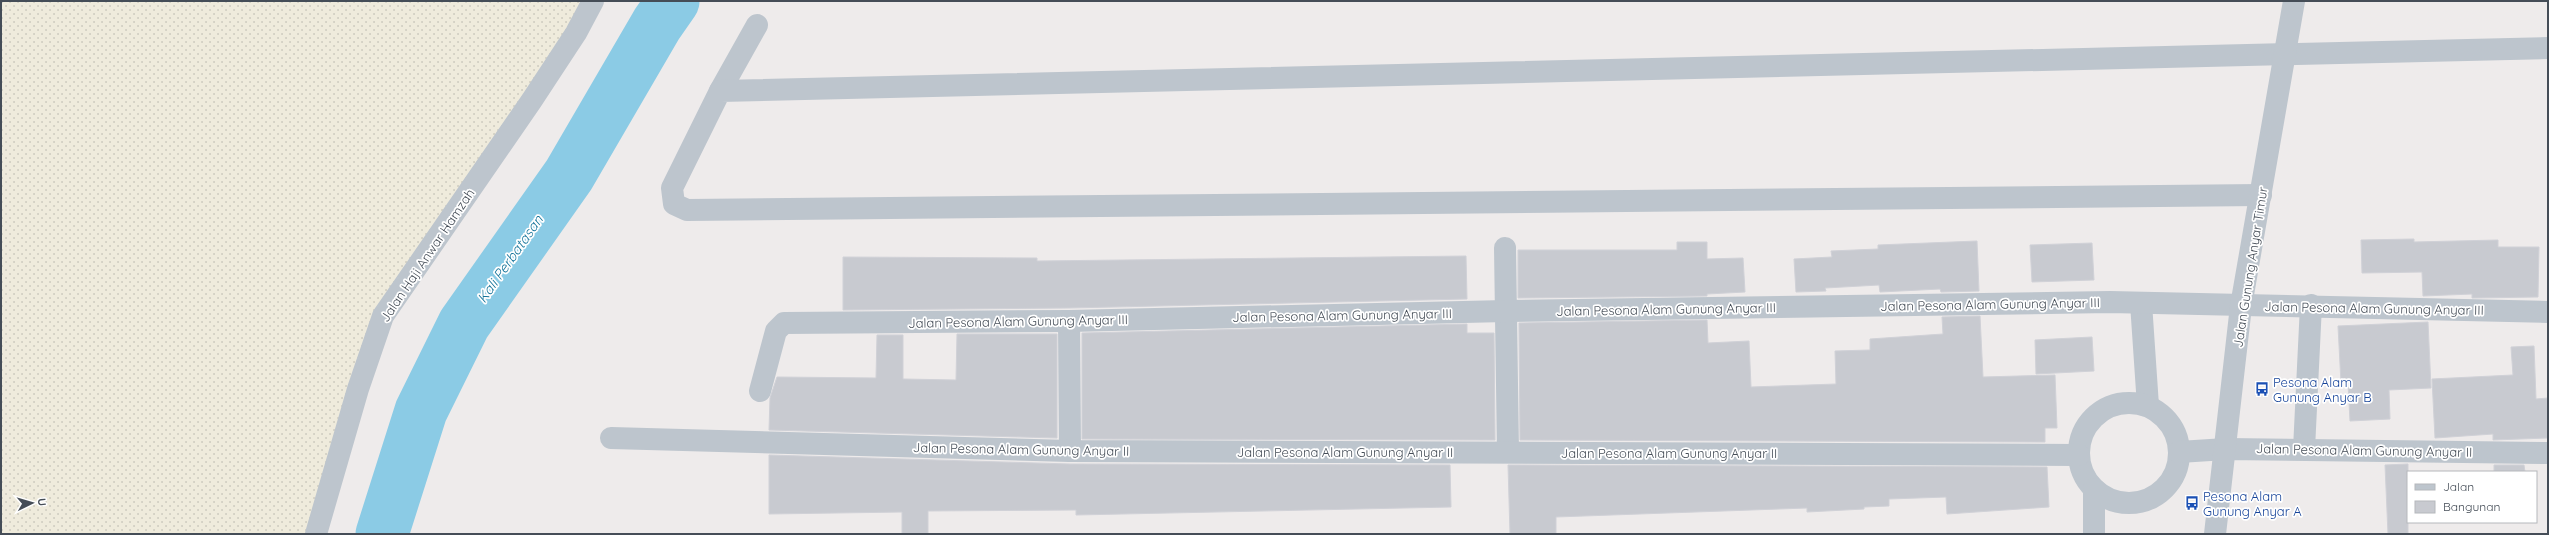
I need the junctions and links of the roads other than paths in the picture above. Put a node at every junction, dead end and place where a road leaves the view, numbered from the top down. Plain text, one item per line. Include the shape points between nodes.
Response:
1 (593, 1) edge
2 (2294, 1) edge
3 (757, 25) dead end
4 (2548, 48) edge
5 (2285, 55) junction
6 (720, 91) junction
7 (2261, 195) junction
8 (1505, 248) dead end
9 (2141, 303) junction
10 (2311, 305) junction
11 (2241, 306) junction
12 (1506, 311) junction
13 (2548, 312) edge
14 (1069, 321) junction
15 (760, 391) dead end
16 (2148, 406) junction
17 (610, 438) dead end
18 (2226, 448) junction
19 (2304, 450) junction
20 (1070, 451) junction
21 (1508, 452) junction
22 (2179, 452) junction
23 (2548, 453) edge
24 (2079, 454) junction
25 (2094, 489) junction
26 (316, 534) edge
27 (2094, 534) edge
28 (2215, 534) edge

1 - 26 street, Jalan Haji Anwar Hamzah via 576,33 537,93 382,316
2 - 5 street, Jalan Gunung Anyar Timur
3 - 6 street
4 - 5 street
5 - 6 street
5 - 7 street, Jalan Gunung Anyar Timur
6 - 7 street via 672,188 674,204 687,210
7 - 11 street, Jalan Gunung Anyar Timur
8 - 12 street
9 - 11 street, Jalan Pesona Alam Gunung Anyar III
9 - 12 street, Jalan Pesona Alam Gunung Anyar III
9 - 16 street
10 - 11 street, Jalan Pesona Alam Gunung Anyar III
10 - 13 street, Jalan Pesona Alam Gunung Anyar III
10 - 19 street
11 - 18 street, Jalan Gunung Anyar Timur
12 - 14 street, Jalan Pesona Alam Gunung Anyar III
12 - 21 street
14 - 15 street, Jalan Pesona Alam Gunung Anyar III via 784,323 776,331
14 - 20 street
16 - 22 street via 2164,416 2175,432
16 - 24 street via 2129,402 2110,407 2094,418 2083,434
17 - 20 street, Jalan Pesona Alam Gunung Anyar II
18 - 19 street, Jalan Pesona Alam Gunung Anyar II
18 - 22 street, Jalan Pesona Alam Gunung Anyar II
18 - 28 street, Jalan Gunung Anyar Timur
19 - 23 street, Jalan Pesona Alam Gunung Anyar II
20 - 21 street, Jalan Pesona Alam Gunung Anyar II
21 - 24 street, Jalan Pesona Alam Gunung Anyar II
22 - 25 street via 2176,471 2166,488 2149,499 2130,503 2111,500
24 - 25 street via 2083,473
25 - 27 street

